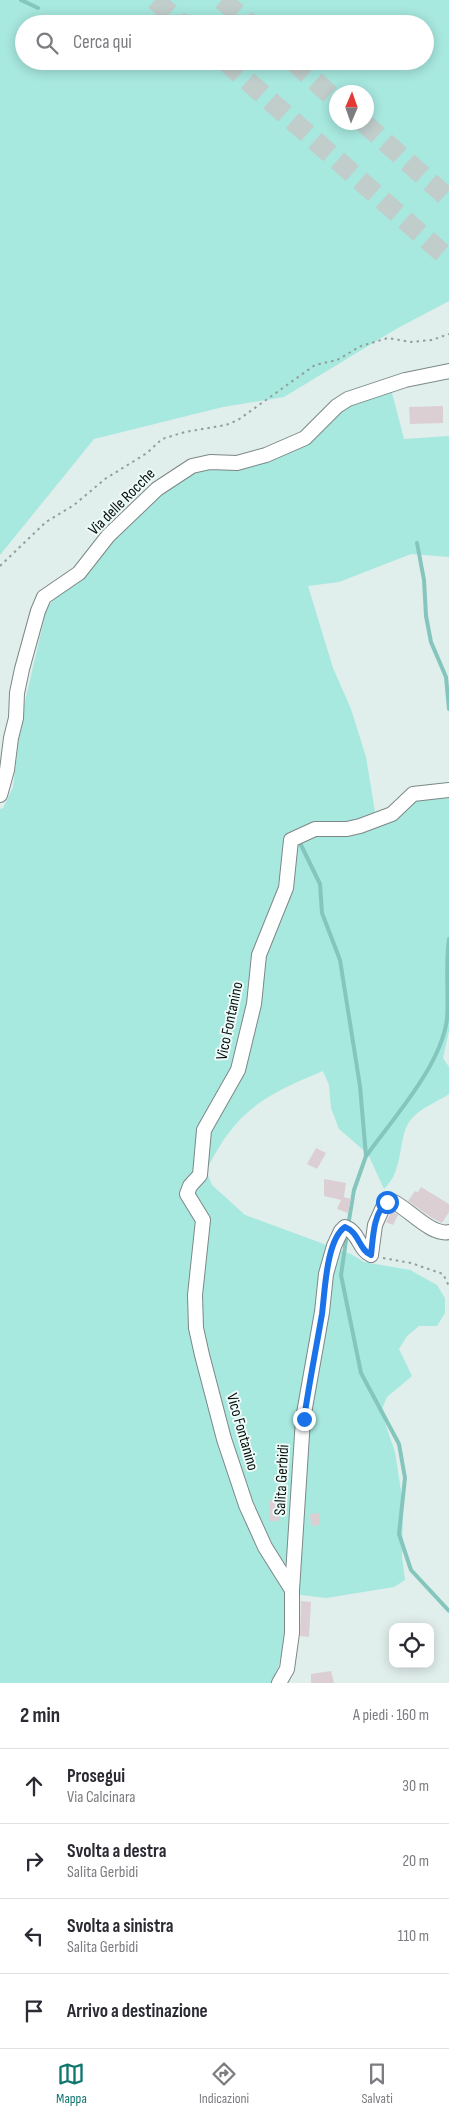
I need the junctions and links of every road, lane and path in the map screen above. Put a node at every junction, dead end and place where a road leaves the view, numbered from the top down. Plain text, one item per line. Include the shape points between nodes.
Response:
1 (449, 334) edge
2 (449, 371) edge
3 (0, 566) edge
4 (449, 790) edge
5 (0, 795) edge
6 (449, 1232) edge
7 (369, 1254) junction
8 (449, 1286) edge
9 (292, 1590) junction
10 (279, 1683) edge

1 - 3 path via 411,342 388,338 360,346 337,360 315,365 238,420 162,439 147,453 46,522
2 - 5 street, Via delle Rocche via 405,380 348,399 305,438 266,455 237,462 192,466 157,489 108,536 79,573 44,598 22,669 6,776
4 - 9 street, Vico Fontanino via 413,794 392,814 360,826 315,830 292,840 286,888 259,955 254,1004 238,1070 204,1130 200,1175 190,1186 188,1194 203,1220 195,1295 196,1328 224,1439 246,1505 265,1548
6 - 7 street via 430,1227 403,1206 387,1202 375,1225
7 - 8 path via 431,1269 443,1274
7 - 9 street, Salita Gerbidi via 349,1229 341,1231 326,1274 304,1419
9 - 10 street, Salita Gerbidi via 294,1606 290,1653 287,1669

